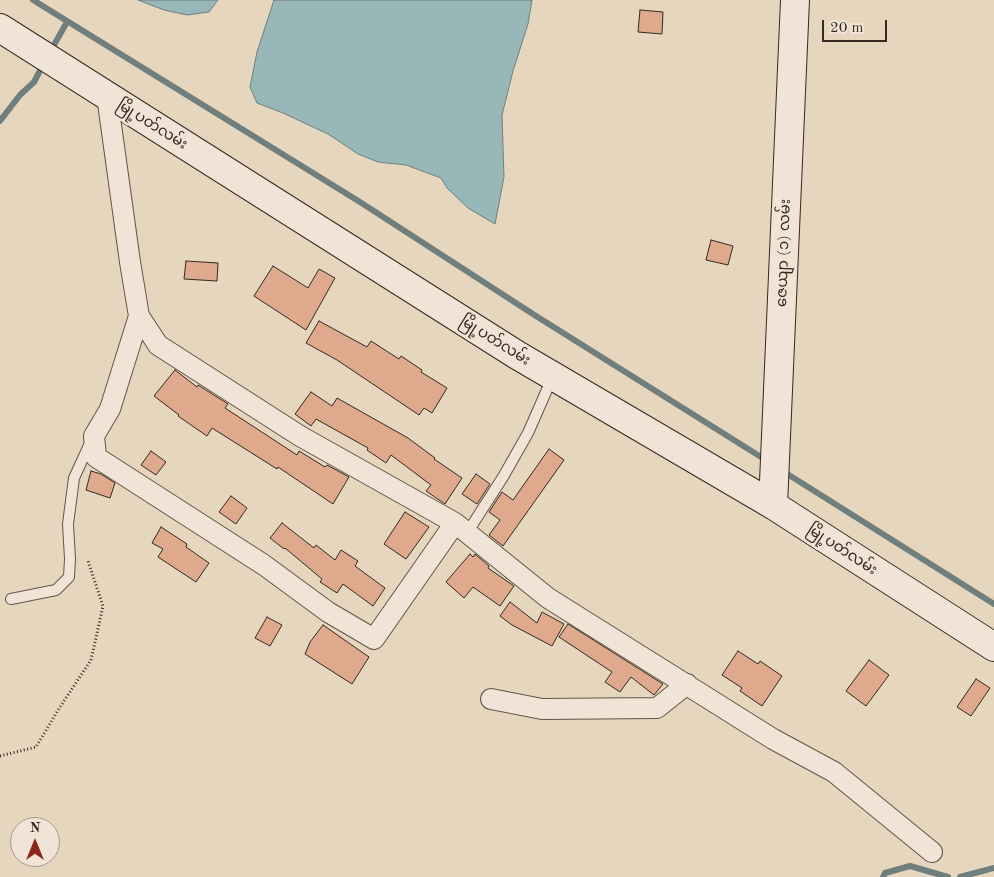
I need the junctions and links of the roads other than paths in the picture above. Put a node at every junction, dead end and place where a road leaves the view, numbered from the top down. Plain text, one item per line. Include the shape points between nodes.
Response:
1 (794, 0) edge
2 (0, 28) edge
3 (107, 96) junction
4 (139, 316) junction
5 (553, 376) junction
6 (94, 436) junction
7 (773, 505) junction
8 (461, 528) junction
9 (11, 599) dead end
10 (994, 647) edge
11 (687, 684) junction
12 (491, 699) dead end
13 (932, 852) dead end

1 - 7 main road, ဇေယျာ (၁) လမ်း
2 - 3 main road, မြို့ပတ်လမ်း
3 - 4 street
3 - 5 main road, မြို့ပတ်လမ်း
4 - 6 street via 110,409
4 - 8 street via 158,345 300,436
5 - 7 main road, မြို့ပတ်လမ်း
5 - 8 lane via 528,433 503,477
6 - 8 street via 96,457 264,565 328,612 374,639
6 - 9 lane via 74,478 68,524 69,576 56,590
7 - 10 main road, မြို့ပတ်လမ်း
8 - 11 street via 548,598
11 - 12 street via 657,708 542,709
11 - 13 street via 773,739 834,772

